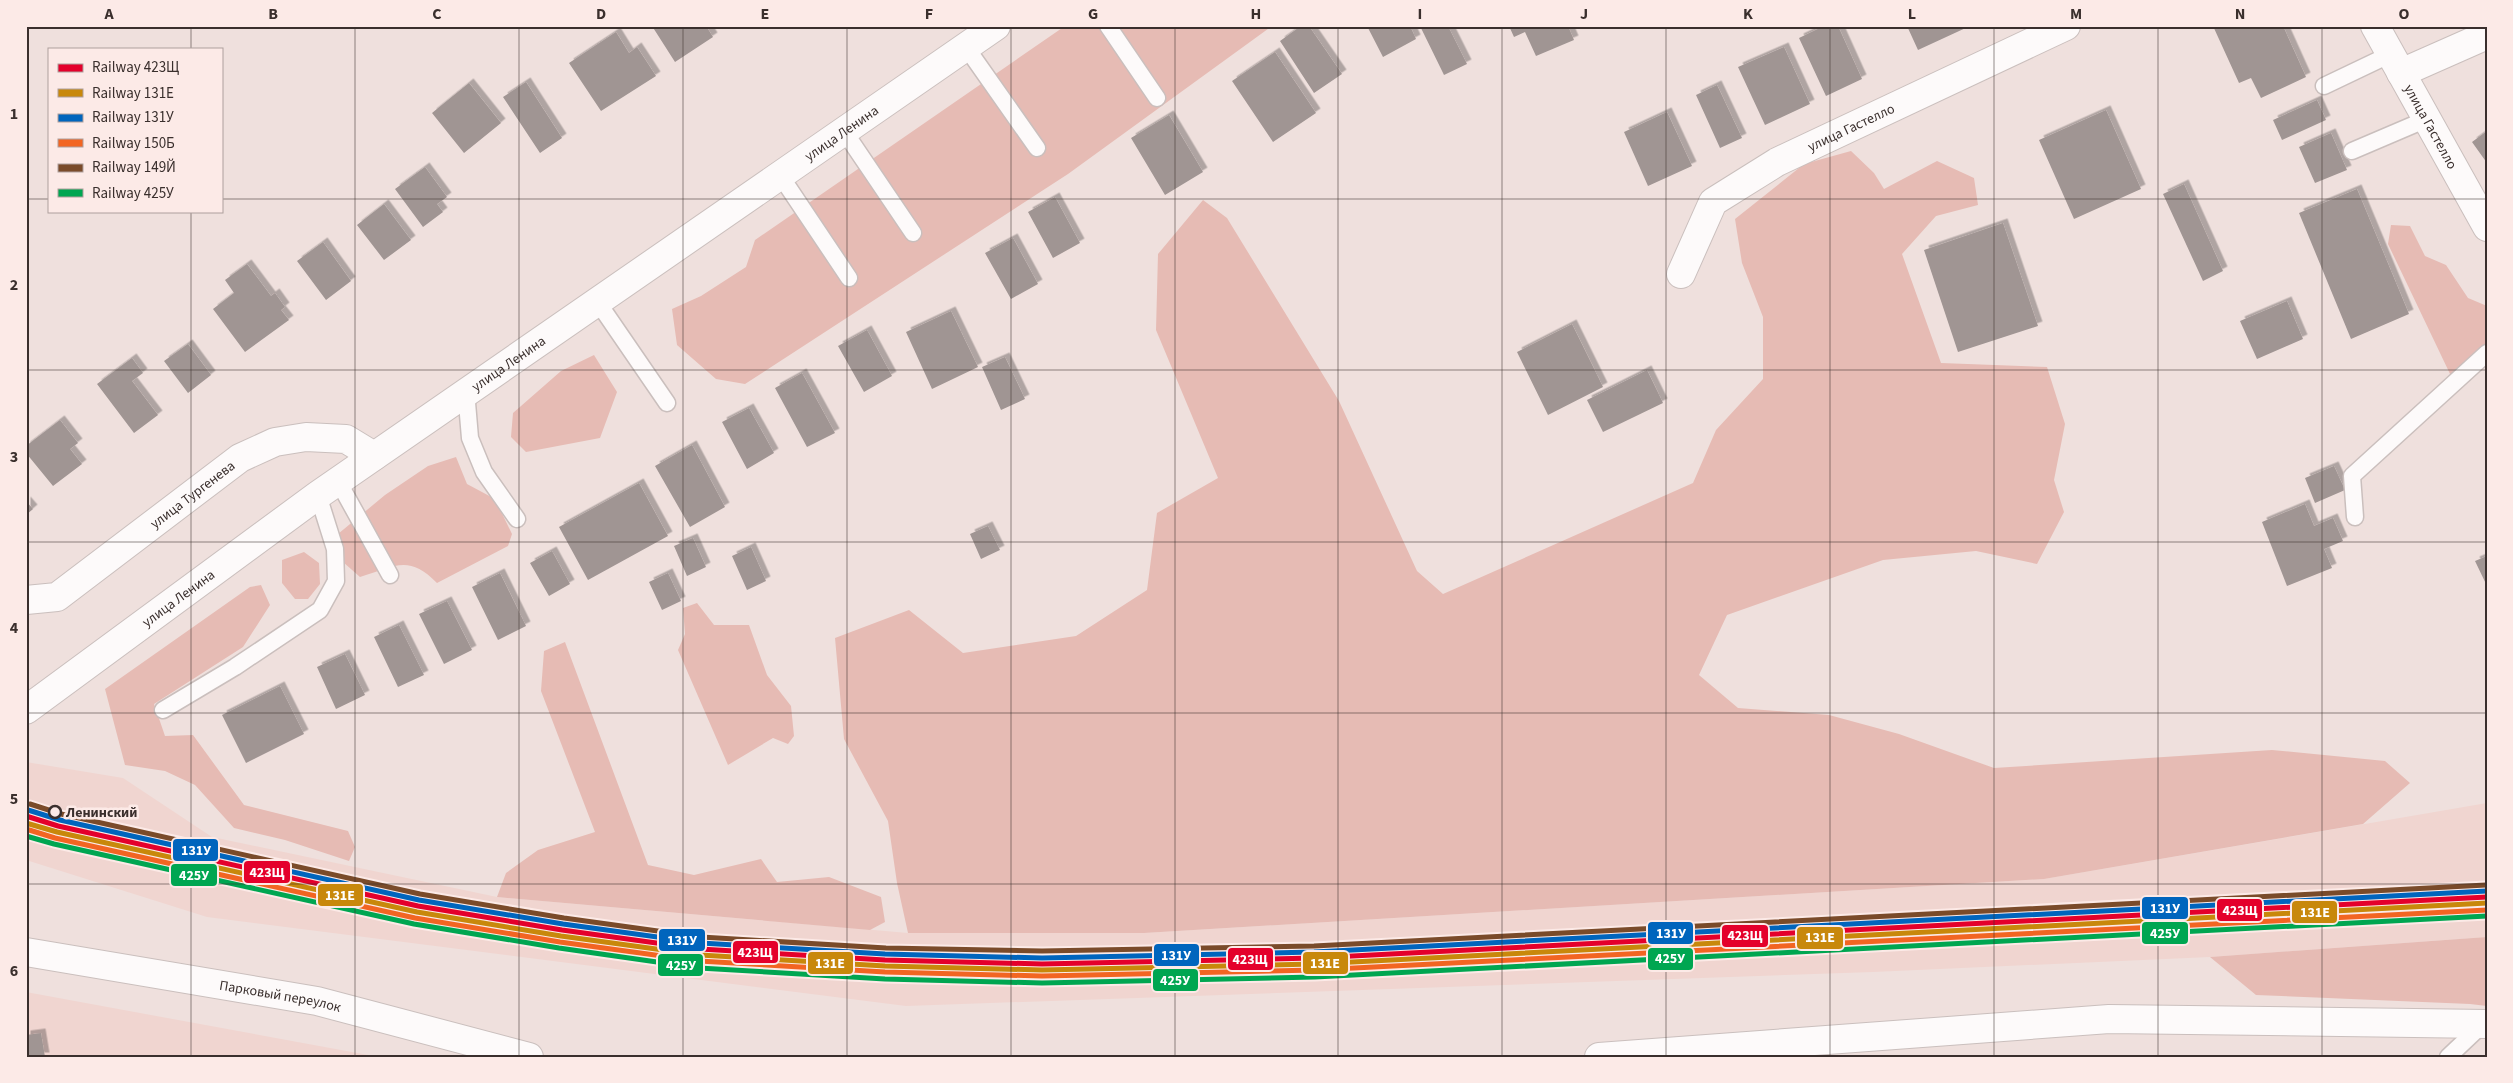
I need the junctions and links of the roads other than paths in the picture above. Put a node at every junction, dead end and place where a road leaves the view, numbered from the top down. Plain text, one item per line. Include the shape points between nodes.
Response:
1 (996, 26) edge
2 (1108, 26) edge
3 (2066, 26) edge
4 (2375, 26) edge
5 (2487, 35) edge
6 (966, 47) junction
7 (2396, 64) junction
8 (2324, 86) dead end
9 (1157, 98) dead end
10 (2427, 119) junction
11 (844, 131) junction
12 (1037, 148) dead end
13 (2352, 151) dead end
14 (780, 175) junction
15 (2487, 226) edge
16 (913, 233) dead end
17 (1681, 274) dead end
18 (849, 278) dead end
19 (597, 301) junction
20 (2487, 353) edge
21 (466, 391) junction
22 (667, 403) dead end
23 (374, 456) junction
24 (328, 488) junction
25 (2355, 517) dead end
26 (517, 519) dead end
27 (390, 575) dead end
28 (26, 600) edge
29 (26, 710) edge
30 (163, 710) dead end
31 (26, 952) edge
32 (2486, 1024) edge
33 (529, 1057) edge
34 (1599, 1057) edge
35 (2448, 1057) edge

1 - 6 street, улица Ленина
2 - 9 lane
3 - 17 street, улица Гастелло via 1777,162 1713,202
4 - 7 street, улица Гастелло
5 - 7 street
6 - 11 street, улица Ленина
6 - 12 lane
7 - 8 lane
7 - 10 street, улица Гастелло
10 - 13 lane
10 - 15 street, улица Гастелло
11 - 14 street, улица Ленина
11 - 16 lane
14 - 18 lane
14 - 19 street, улица Ленина
19 - 21 street, улица Ленина
19 - 22 lane
20 - 25 lane via 2352,476
21 - 23 street, улица Ленина
21 - 26 lane via 470,438 484,472
23 - 24 street, улица Ленина
23 - 28 street, улица Тургенева via 346,439 306,437 274,442 240,458 57,597
24 - 27 lane
24 - 29 street, улица Ленина
24 - 30 lane via 336,580 320,610
31 - 33 street, Парковый переулок via 317,1001
32 - 34 street via 2109,1018
32 - 35 lane

